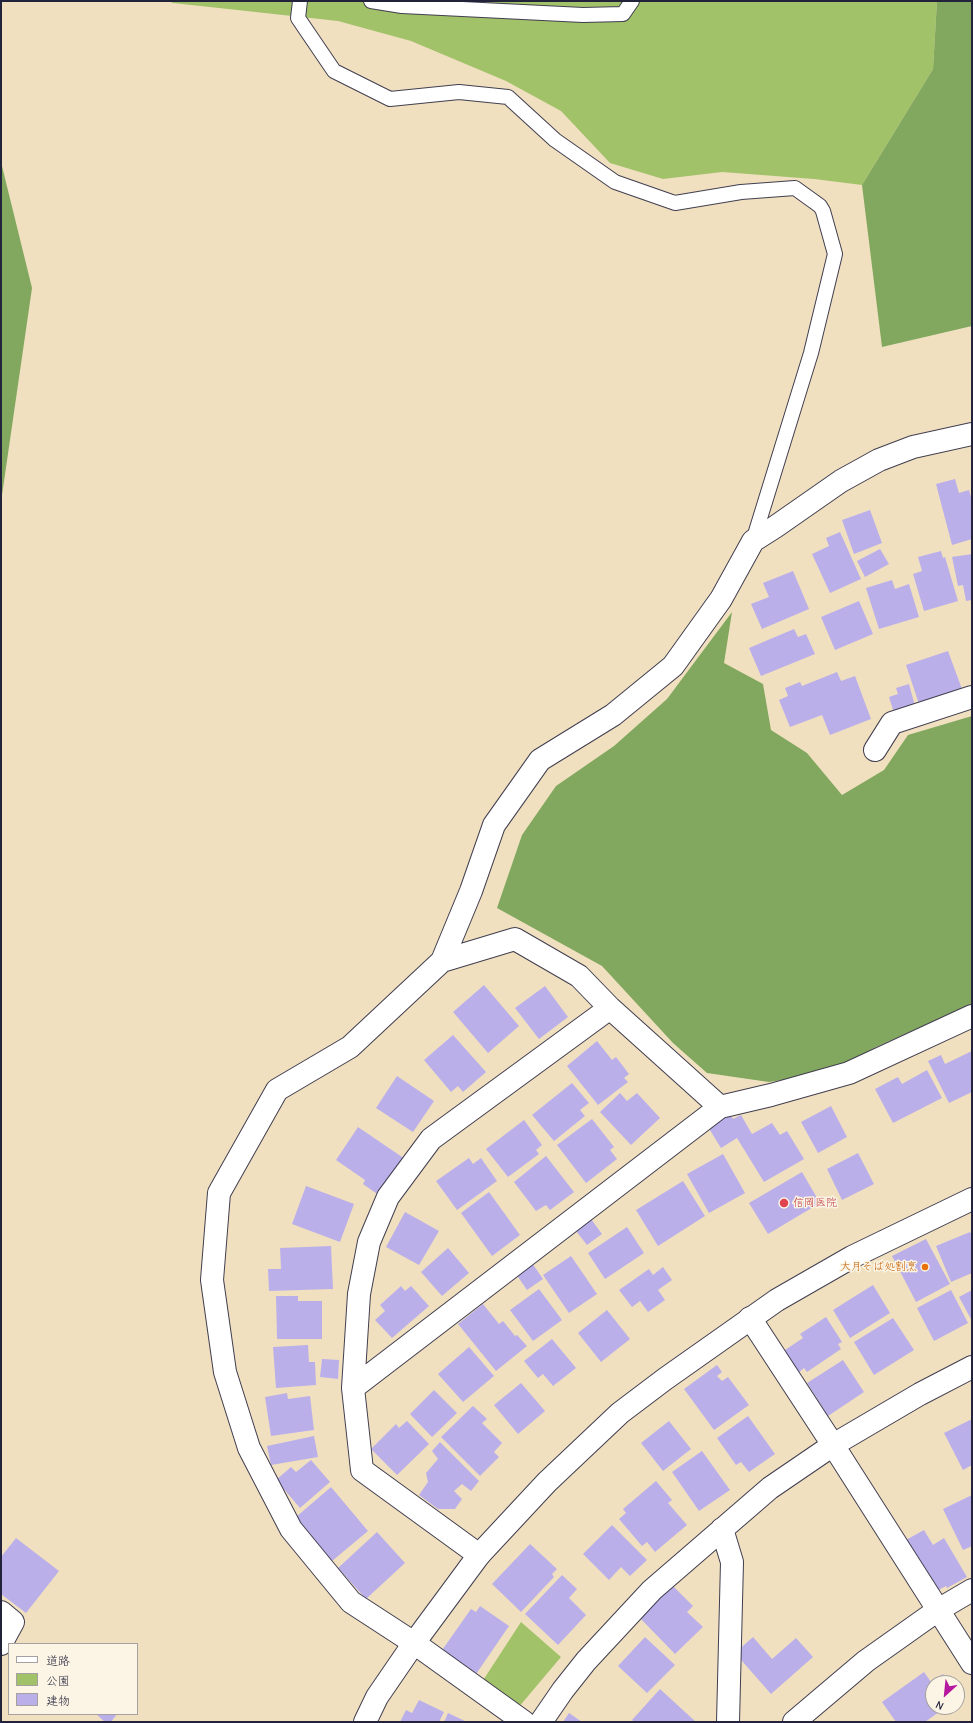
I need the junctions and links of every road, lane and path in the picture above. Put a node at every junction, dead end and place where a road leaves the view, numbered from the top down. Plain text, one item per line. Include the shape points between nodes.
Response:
1 (300, 1) edge
2 (371, 1) edge
3 (632, 1) edge
4 (972, 434) edge
5 (752, 541) junction
6 (972, 697) edge
7 (876, 750) dead end
8 (442, 961) junction
9 (610, 1008) junction
10 (972, 1016) edge
11 (720, 1107) junction
12 (972, 1199) edge
13 (750, 1318) junction
14 (972, 1367) edge
15 (353, 1388) junction
16 (833, 1445) junction
17 (722, 1529) junction
18 (479, 1554) junction
19 (972, 1590) edge
20 (938, 1610) junction
21 (1, 1612) edge
22 (1, 1644) edge
23 (414, 1644) junction
24 (972, 1664) edge
25 (364, 1722) edge
26 (524, 1722) edge
27 (541, 1722) edge
28 (728, 1722) edge
29 (794, 1722) edge

1 - 5 lane via 298,18 334,72 390,99 459,92 508,97 555,140 615,182 675,203 741,192 795,188 820,206 835,254 811,353
2 - 3 lane via 402,6 531,13 623,14
4 - 5 street via 913,447 879,460 841,481
5 - 8 street via 721,599 673,666 613,715 540,760 494,825 471,891
6 - 7 street via 892,723
8 - 9 street via 515,939 579,976
8 - 23 street via 350,1047 277,1090 219,1193 212,1280 225,1372 249,1448 291,1529 351,1602
9 - 11 street
9 - 15 street via 431,1139 388,1197 369,1242 366,1257 360,1294
10 - 11 street via 849,1073
11 - 15 street
12 - 13 street via 852,1257
13 - 16 street
13 - 18 street via 615,1418 547,1482
14 - 16 street
15 - 18 street via 362,1470
16 - 17 street via 770,1488
16 - 20 street
17 - 27 street via 652,1590 619,1625 563,1690
17 - 28 street via 732,1562
18 - 23 street
19 - 20 street
20 - 24 street
20 - 29 street via 866,1661
21 - 22 street via 13,1622
23 - 25 street via 377,1697
23 - 26 street

